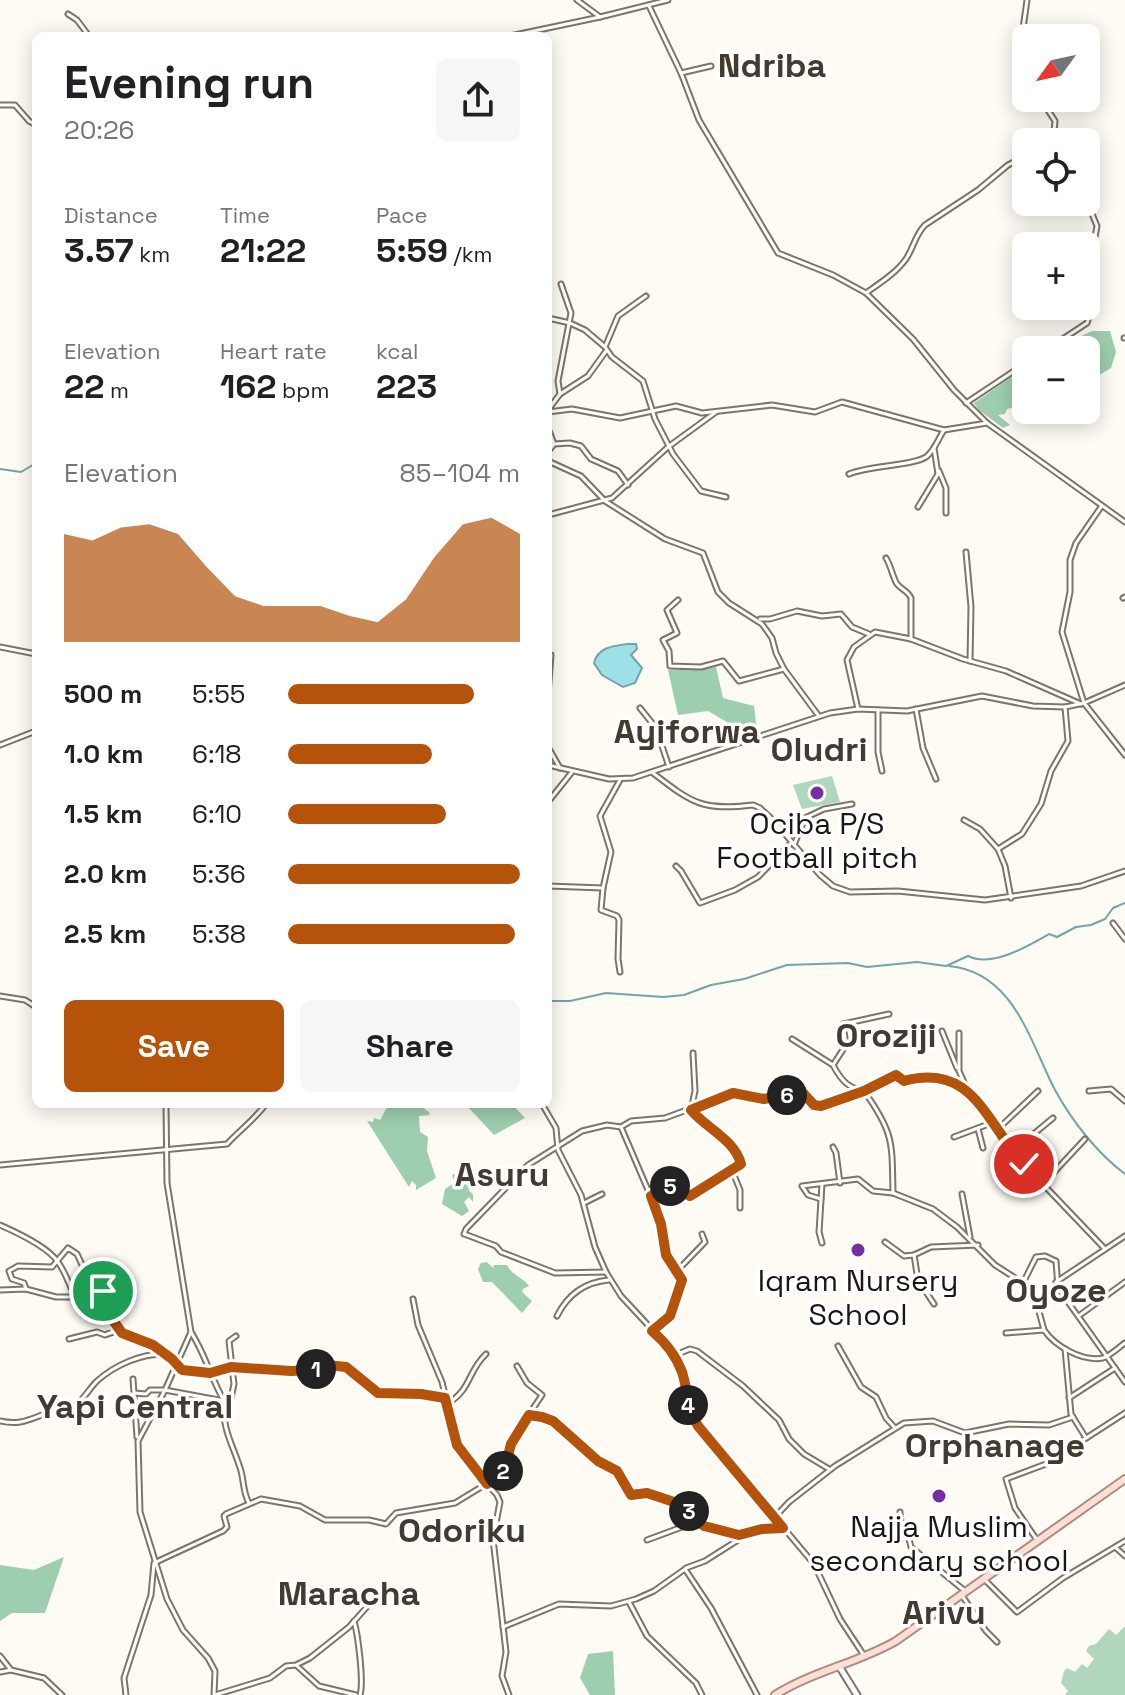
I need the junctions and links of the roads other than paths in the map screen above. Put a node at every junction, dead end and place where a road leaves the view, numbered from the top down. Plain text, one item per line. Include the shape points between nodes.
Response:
1 (577, 0) edge
2 (668, 0) edge
3 (1027, 0) edge
4 (649, 6) junction
5 (68, 14) dead end
6 (600, 17) junction
7 (1024, 24) edge
8 (86, 32) edge
9 (529, 32) edge
10 (711, 66) dead end
11 (681, 73) junction
12 (0, 105) edge
13 (32, 123) edge
14 (1012, 163) edge
15 (1093, 216) edge
16 (561, 284) dead end
17 (866, 293) junction
18 (646, 296) dead end
19 (552, 319) edge
20 (570, 323) junction
21 (1067, 336) edge
22 (605, 349) junction
23 (1012, 372) edge
24 (560, 394) junction
25 (966, 403) junction
26 (552, 405) edge
27 (552, 411) edge
28 (652, 411) junction
29 (716, 412) junction
30 (987, 423) junction
31 (944, 430) junction
32 (552, 439) edge
33 (554, 444) junction
34 (552, 447) edge
35 (668, 447) junction
36 (934, 448) junction
37 (552, 463) edge
38 (939, 471) junction
39 (849, 474) dead end
40 (628, 485) junction
41 (726, 497) dead end
42 (612, 500) junction
43 (605, 501) junction
44 (918, 507) dead end
45 (1101, 507) junction
46 (946, 513) dead end
47 (552, 514) edge
48 (1125, 522) edge
49 (966, 552) dead end
50 (886, 558) dead end
51 (678, 600) dead end
52 (758, 619) junction
53 (869, 634) junction
54 (911, 639) junction
55 (0, 647) edge
56 (32, 653) edge
57 (970, 661) junction
58 (784, 669) junction
59 (1125, 685) edge
60 (1082, 704) junction
61 (1065, 707) junction
62 (640, 708) dead end
63 (858, 709) junction
64 (916, 709) junction
65 (878, 710) junction
66 (819, 715) junction
67 (32, 733) edge
68 (0, 745) edge
69 (552, 754) edge
70 (1125, 755) edge
71 (552, 766) edge
72 (669, 767) junction
73 (560, 768) junction
74 (882, 771) dead end
75 (572, 772) junction
76 (653, 773) junction
77 (936, 779) dead end
78 (620, 780) junction
79 (552, 797) edge
80 (852, 804) dead end
81 (964, 820) dead end
82 (793, 844) junction
83 (998, 849) junction
84 (676, 866) dead end
85 (1125, 871) edge
86 (552, 886) edge
87 (603, 888) junction
88 (1011, 898) junction
89 (1113, 923) dead end
90 (1125, 939) edge
91 (620, 972) dead end
92 (0, 996) edge
93 (32, 1004) edge
94 (889, 1014) dead end
95 (942, 1031) dead end
96 (959, 1033) dead end
97 (792, 1039) dead end
98 (693, 1053) dead end
99 (833, 1065) junction
100 (959, 1071) junction
101 (967, 1089) junction
102 (864, 1091) junction
103 (1038, 1091) dead end
104 (1089, 1091) dead end
105 (1125, 1101) edge
106 (166, 1108) edge
107 (263, 1108) edge
108 (544, 1108) edge
109 (691, 1110) junction
110 (1053, 1118) dead end
111 (994, 1122) junction
112 (621, 1127) junction
113 (999, 1128) junction
114 (978, 1129) junction
115 (954, 1137) dead end
116 (1085, 1139) dead end
117 (557, 1145) junction
118 (833, 1147) dead end
119 (983, 1148) dead end
120 (166, 1150) junction
121 (1013, 1151) junction
122 (0, 1165) edge
123 (732, 1170) junction
124 (840, 1183) junction
125 (822, 1184) junction
126 (1043, 1184) junction
127 (893, 1193) junction
128 (602, 1194) dead end
129 (962, 1194) dead end
130 (651, 1196) junction
131 (821, 1199) junction
132 (584, 1203) junction
133 (740, 1208) dead end
134 (0, 1225) edge
135 (702, 1234) dead end
136 (1125, 1236) edge
137 (970, 1237) junction
138 (885, 1242) dead end
139 (822, 1243) dead end
140 (978, 1245) junction
141 (1105, 1249) junction
142 (914, 1255) junction
143 (57, 1260) junction
144 (678, 1270) junction
145 (606, 1272) junction
146 (609, 1280) junction
147 (1056, 1282) junction
148 (1125, 1282) edge
149 (1023, 1283) junction
150 (26, 1289) junction
151 (0, 1290) edge
152 (74, 1297) junction
153 (413, 1299) dead end
154 (934, 1304) dead end
155 (107, 1312) junction
156 (557, 1316) dead end
157 (1078, 1316) junction
158 (1044, 1330) junction
159 (652, 1331) junction
160 (191, 1332) junction
161 (122, 1333) junction
162 (1006, 1333) dead end
163 (236, 1336) dead end
164 (69, 1339) dead end
165 (1125, 1343) edge
166 (838, 1346) dead end
167 (1065, 1349) junction
168 (167, 1354) junction
169 (486, 1354) dead end
170 (673, 1356) junction
171 (1107, 1356) junction
172 (176, 1365) junction
173 (517, 1366) dead end
174 (232, 1368) junction
175 (1115, 1368) junction
176 (210, 1373) junction
177 (133, 1379) dead end
178 (1125, 1382) edge
179 (165, 1390) junction
180 (134, 1393) junction
181 (445, 1398) junction
182 (1069, 1398) junction
183 (224, 1401) junction
184 (447, 1404) junction
185 (1125, 1413) edge
186 (529, 1415) junction
187 (1073, 1417) junction
188 (0, 1421) edge
189 (895, 1428) junction
190 (1086, 1438) junction
191 (138, 1441) junction
192 (830, 1470) junction
193 (1125, 1479) edge
194 (487, 1484) junction
195 (251, 1504) junction
196 (900, 1512) dead end
197 (774, 1518) junction
198 (704, 1526) junction
199 (783, 1528) junction
200 (744, 1535) junction
201 (647, 1540) dead end
202 (1037, 1540) junction
203 (1125, 1541) edge
204 (1116, 1547) junction
205 (1125, 1556) edge
206 (154, 1563) junction
207 (685, 1569) junction
208 (983, 1578) junction
209 (963, 1593) junction
210 (373, 1600) dead end
211 (628, 1601) junction
212 (354, 1621) junction
213 (503, 1627) junction
214 (997, 1642) dead end
215 (0, 1656) edge
216 (865, 1657) junction
217 (296, 1665) junction
218 (839, 1666) junction
219 (11, 1670) junction
220 (0, 1672) edge
221 (780, 1694) edge
222 (62, 1695) edge
223 (126, 1695) edge
224 (214, 1695) edge
225 (358, 1695) edge
226 (509, 1695) edge
227 (702, 1695) edge
228 (757, 1695) edge
229 (857, 1695) edge

1 - 6 street
2 - 4 street
3 - 7 street
4 - 6 street
4 - 11 street
5 - 8 street
6 - 9 street
10 - 11 street
11 - 17 street via 699,120 778,253
12 - 13 street via 18,107
14 - 17 street via 925,225 902,264
15 - 21 street via 1097,226 1088,276 1089,317
16 - 20 street
17 - 25 street
18 - 22 street via 618,316
19 - 20 street
20 - 22 street
20 - 24 street
22 - 24 street via 588,376
22 - 28 street via 643,381
23 - 25 street
24 - 26 street
25 - 30 street
27 - 28 street via 620,418
28 - 29 street via 681,406
28 - 35 street
29 - 31 street via 772,405 815,412 842,402
29 - 35 street
30 - 31 street
30 - 45 street
31 - 36 street
32 - 33 street
33 - 34 street
33 - 40 street via 581,446 591,459 618,471
35 - 40 street
35 - 41 street via 701,491
36 - 38 street
36 - 39 street via 917,461
37 - 43 street via 581,476
38 - 44 street
38 - 46 street via 946,488
40 - 42 street
42 - 43 street
42 - 52 street via 665,539 703,553 725,600
43 - 47 street
45 - 48 street
45 - 60 street via 1070,560 1063,621
49 - 57 street
50 - 54 street via 896,582 911,598
51 - 58 street via 667,610 677,633 663,640 670,666 723,661 739,681
52 - 53 street via 797,611 841,614 852,627
52 - 58 street
53 - 54 street
53 - 63 street via 847,660
54 - 57 street
55 - 56 street
57 - 60 street
58 - 66 street
59 - 60 street
60 - 61 street
60 - 70 street
61 - 64 street via 982,696
61 - 83 street via 1068,741 1041,804 1022,834
62 - 72 street via 656,728
63 - 65 street
63 - 66 street
64 - 65 street
64 - 77 street
65 - 74 street
66 - 72 street
67 - 68 street
69 - 73 street
71 - 73 street
72 - 76 street
73 - 75 street
75 - 78 street
75 - 79 street
76 - 78 street
76 - 82 street via 706,806 760,808
78 - 87 street via 600,816 611,852
80 - 82 street via 805,818
81 - 83 street
82 - 84 street via 758,877 700,903
82 - 88 street via 841,890
83 - 88 street
85 - 88 street via 1081,886
86 - 87 street
87 - 91 street via 601,910 617,916 620,923
89 - 90 street
92 - 93 street
94 - 99 street via 843,1024 846,1045
95 - 100 street
96 - 100 street
97 - 99 street
98 - 109 street
99 - 102 street via 849,1087
100 - 101 street
101 - 102 street via 939,1077 904,1081 896,1075
101 - 111 street
102 - 109 street via 821,1106 801,1091 764,1099 733,1093
102 - 127 street via 891,1138
103 - 113 street
104 - 105 street via 1111,1089
106 - 120 street
107 - 120 street via 227,1144
108 - 117 street via 556,1128
109 - 112 street
109 - 123 street via 735,1150 741,1164
110 - 121 street
111 - 113 street
111 - 114 street
112 - 117 street via 582,1131
112 - 130 street
113 - 121 street
114 - 115 street
114 - 119 street
116 - 126 street
117 - 132 street
117 - 145 street via 499,1193 464,1234 555,1273
118 - 124 street
120 - 122 street
120 - 160 street via 168,1195
121 - 126 street
123 - 130 street via 690,1196 670,1186
123 - 133 street
124 - 125 street
124 - 127 street via 858,1179 873,1191
125 - 131 street
125 - 131 street via 802,1186 808,1195
126 - 141 street
127 - 137 street via 933,1209
128 - 132 street
129 - 137 street
130 - 144 street via 666,1255
131 - 139 street
132 - 145 street
134 - 143 street
135 - 144 street via 705,1242
136 - 141 street
137 - 140 street
138 - 142 street via 899,1254
140 - 142 street via 931,1247
140 - 149 street via 995,1265
141 - 147 street
142 - 154 street via 918,1280
143 - 150 street via 52,1267 18,1266 9,1271
143 - 152 street
143 - 155 street via 67,1247 77,1254 102,1285
144 - 159 street via 682,1280 671,1314
145 - 146 street
146 - 156 street via 571,1295
146 - 159 street
147 - 149 street via 1056,1261 1040,1256
147 - 157 street
148 - 157 street
149 - 158 street via 1037,1304
150 - 151 street
150 - 152 street
152 - 155 street via 90,1309
153 - 181 street
155 - 161 street
157 - 171 street
158 - 162 street
158 - 167 street
159 - 170 street
160 - 172 street
160 - 176 street
161 - 164 street
161 - 168 street
163 - 174 street via 229,1341
165 - 171 street
166 - 189 street via 861,1387 876,1397
167 - 171 street
167 - 182 street
168 - 172 street
168 - 188 street via 144,1356 114,1370 62,1412 21,1424
169 - 184 street via 463,1392
170 - 192 street via 697,1351 779,1420 804,1454
170 - 197 street via 695,1422
171 - 175 street
172 - 176 street
172 - 179 street
173 - 186 street via 542,1394
174 - 176 street
174 - 181 street via 349,1367 378,1393
174 - 183 street via 234,1390
175 - 178 street
175 - 182 street
176 - 183 street
177 - 180 street
179 - 180 street
179 - 183 street
179 - 191 street
180 - 191 street
181 - 184 street
182 - 187 street
183 - 195 street via 225,1433
184 - 194 street via 457,1445
185 - 190 street
186 - 194 street via 511,1444 505,1468
186 - 198 street via 553,1421 617,1471 631,1495 647,1493 677,1503
187 - 189 street via 1049,1425 1009,1424 965,1433 926,1421
187 - 190 street
189 - 192 street
190 - 202 street via 1046,1464 1006,1479 1015,1508
191 - 206 street via 141,1519
192 - 197 street
193 - 202 main road
194 - 195 street via 455,1503 396,1513 383,1524 325,1520 306,1508 268,1500
194 - 213 street via 500,1502 493,1539
195 - 206 street via 224,1515 223,1531
196 - 209 street via 911,1547
197 - 199 street
198 - 200 street
198 - 201 street via 682,1527
199 - 200 street
199 - 216 street via 818,1570
200 - 207 street
202 - 208 main road
203 - 204 street
204 - 205 street
204 - 208 street via 1017,1612
206 - 223 street via 152,1591 124,1678
206 - 224 street via 183,1630 215,1671
207 - 211 street via 654,1591
207 - 228 street
208 - 209 main road
209 - 214 street
209 - 216 main road
210 - 212 street
211 - 213 street via 594,1607 559,1604
211 - 227 street via 647,1636
212 - 217 street
212 - 225 street via 362,1683
213 - 226 street via 502,1676
215 - 219 street
216 - 218 main road
217 - 224 street
217 - 225 street via 319,1686
218 - 221 main road
218 - 229 street
219 - 220 street
219 - 222 street via 44,1678

